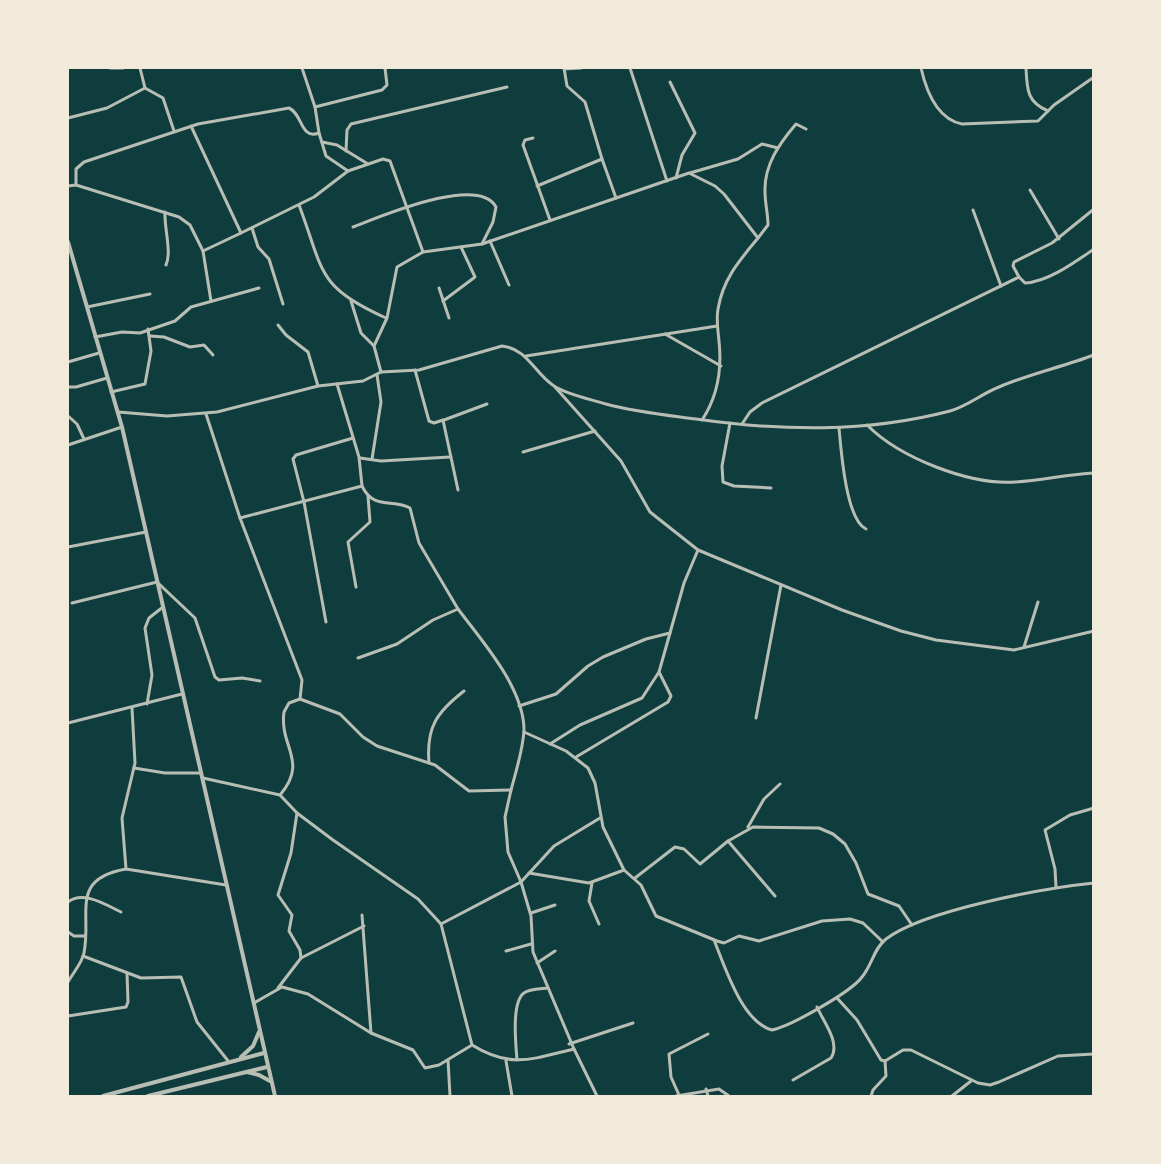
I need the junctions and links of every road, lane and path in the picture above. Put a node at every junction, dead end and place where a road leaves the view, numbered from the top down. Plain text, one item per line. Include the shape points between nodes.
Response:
1 (110, 68) edge
2 (123, 68) edge
3 (140, 68) edge
4 (302, 68) edge
5 (385, 68) edge
6 (564, 68) edge
7 (580, 68) edge
8 (630, 68) edge
9 (921, 68) edge
10 (1026, 68) edge
11 (1094, 77) edge
12 (670, 82) dead end
13 (507, 87) dead end
14 (145, 88) junction
15 (315, 107) junction
16 (1048, 111) junction
17 (68, 118) edge
18 (191, 126) junction
19 (806, 129) dead end
20 (174, 131) junction
21 (320, 133) junction
22 (533, 138) dead end
23 (322, 142) junction
24 (778, 148) junction
25 (346, 151) junction
26 (602, 159) junction
27 (369, 164) junction
28 (348, 171) junction
29 (689, 173) junction
30 (676, 178) junction
31 (668, 181) junction
32 (76, 185) junction
33 (68, 186) edge
34 (537, 186) junction
35 (1030, 190) dead end
36 (616, 198) junction
37 (298, 205) junction
38 (407, 206) junction
39 (1094, 209) edge
40 (973, 210) dead end
41 (165, 212) junction
42 (550, 220) junction
43 (353, 227) dead end
44 (252, 228) junction
45 (241, 233) junction
46 (758, 238) junction
47 (1059, 239) junction
48 (490, 241) junction
49 (68, 242) edge
50 (482, 244) junction
51 (461, 247) junction
52 (1094, 249) edge
53 (203, 251) junction
54 (423, 252) junction
55 (166, 265) dead end
56 (1020, 277) junction
57 (509, 285) dead end
58 (1001, 286) junction
59 (259, 288) dead end
60 (439, 288) dead end
61 (150, 294) dead end
62 (211, 301) junction
63 (351, 301) junction
64 (443, 301) junction
65 (283, 304) dead end
66 (87, 307) junction
67 (387, 318) junction
68 (448, 318) dead end
69 (278, 325) dead end
70 (717, 326) junction
71 (148, 329) junction
72 (666, 334) junction
73 (150, 336) junction
74 (95, 337) junction
75 (374, 346) junction
76 (99, 353) junction
77 (213, 355) dead end
78 (1094, 355) edge
79 (526, 356) junction
80 (68, 362) edge
81 (720, 366) junction
82 (415, 370) junction
83 (381, 372) junction
84 (377, 375) junction
85 (107, 378) junction
86 (337, 384) junction
87 (318, 386) junction
88 (555, 386) junction
89 (68, 387) edge
90 (111, 392) junction
91 (487, 404) dead end
92 (118, 412) junction
93 (206, 414) junction
94 (68, 416) edge
95 (443, 420) junction
96 (702, 420) junction
97 (730, 423) junction
98 (742, 424) junction
99 (867, 425) junction
100 (122, 427) junction
101 (839, 429) junction
102 (595, 431) junction
103 (353, 438) junction
104 (84, 439) junction
105 (68, 445) edge
106 (523, 452) dead end
107 (450, 457) junction
108 (359, 458) junction
109 (372, 460) junction
110 (1094, 473) edge
111 (362, 486) junction
112 (771, 488) dead end
113 (458, 490) dead end
114 (368, 496) junction
115 (304, 502) junction
116 (240, 519) junction
117 (866, 529) dead end
118 (146, 532) junction
119 (68, 547) edge
120 (698, 550) junction
121 (157, 582) junction
122 (781, 585) junction
123 (356, 587) dead end
124 (1038, 602) dead end
125 (72, 603) dead end
126 (163, 607) junction
127 (458, 609) junction
128 (326, 622) dead end
129 (1094, 631) edge
130 (670, 633) junction
131 (1023, 649) junction
132 (358, 658) dead end
133 (659, 672) junction
134 (260, 681) dead end
135 (464, 691) dead end
136 (183, 694) junction
137 (300, 699) junction
138 (147, 705) junction
139 (519, 706) junction
140 (132, 708) junction
141 (756, 718) dead end
142 (68, 723) edge
143 (524, 732) junction
144 (550, 744) junction
145 (576, 757) junction
146 (429, 763) junction
147 (134, 768) junction
148 (202, 776) junction
149 (780, 784) dead end
150 (512, 790) junction
151 (280, 795) junction
152 (1094, 808) edge
153 (297, 813) junction
154 (600, 818) junction
155 (747, 829) junction
156 (728, 841) junction
157 (126, 869) junction
158 (624, 870) junction
159 (529, 873) junction
160 (634, 878) junction
161 (521, 882) junction
162 (592, 883) junction
163 (1094, 883) edge
164 (226, 885) junction
165 (1056, 886) junction
166 (775, 896) dead end
167 (86, 897) junction
168 (68, 902) edge
169 (555, 905) dead end
170 (121, 912) dead end
171 (530, 914) junction
172 (362, 915) dead end
173 (441, 924) junction
174 (598, 924) dead end
175 (912, 925) junction
176 (364, 926) junction
177 (68, 932) edge
178 (85, 936) junction
179 (714, 940) junction
180 (883, 942) junction
181 (531, 944) junction
182 (506, 951) dead end
183 (555, 951) dead end
184 (83, 956) junction
185 (301, 958) junction
186 (537, 963) junction
187 (127, 973) junction
188 (68, 982) edge
189 (548, 988) junction
190 (277, 990) junction
191 (837, 998) junction
192 (254, 1003) junction
193 (817, 1007) junction
194 (68, 1016) edge
195 (633, 1023) dead end
196 (260, 1029) junction
197 (371, 1033) junction
198 (708, 1034) dead end
199 (569, 1044) junction
200 (472, 1045) junction
201 (574, 1049) junction
202 (264, 1053) junction
203 (1094, 1054) edge
204 (238, 1060) junction
205 (448, 1060) junction
206 (517, 1060) junction
207 (885, 1060) junction
208 (506, 1061) junction
209 (230, 1062) junction
210 (267, 1067) junction
211 (240, 1072) junction
212 (793, 1080) dead end
213 (971, 1081) junction
214 (271, 1082) junction
215 (706, 1089) junction
216 (103, 1096) edge
217 (148, 1096) edge
218 (275, 1096) edge
219 (450, 1096) edge
220 (512, 1096) edge
221 (597, 1096) edge
222 (677, 1096) edge
223 (708, 1096) edge
224 (729, 1096) edge
225 (871, 1096) edge
226 (952, 1096) edge

1 - 2 street
3 - 14 street
4 - 15 street
5 - 15 street via 387,85 382,90
6 - 7 street
6 - 26 street via 567,86 585,102
8 - 31 street
9 - 16 street via 933,100 956,123 1032,123
10 - 16 street via 1031,99
11 - 16 street
12 - 30 street via 695,133 682,155
13 - 25 street via 351,124
14 - 17 street via 107,108
14 - 20 street via 163,98
15 - 21 street
18 - 20 street
18 - 21 street via 289,108 306,133
18 - 45 street
19 - 24 street via 796,124
20 - 32 street via 80,164
21 - 23 street
22 - 34 street via 523,145
23 - 25 street
23 - 28 street via 326,156
24 - 29 street via 762,144 738,159
24 - 46 street via 765,181 768,225
25 - 27 street
26 - 34 street
26 - 36 street
27 - 28 street
27 - 38 street via 390,161
28 - 37 street
29 - 30 street
29 - 46 street via 724,194
30 - 31 street
31 - 36 street
32 - 33 street
32 - 41 street
34 - 42 street
35 - 47 street
36 - 42 street
37 - 44 street
37 - 63 street via 325,276
38 - 43 street
38 - 50 street via 469,193 488,198 494,202 496,213
38 - 54 street
39 - 47 street
40 - 58 street
41 - 53 street via 190,225
41 - 55 street via 169,259
42 - 48 street
44 - 45 street
44 - 65 street via 258,247 269,259
45 - 53 street
46 - 70 street via 728,276 719,302
47 - 56 street via 1014,262
48 - 50 street
48 - 57 street
49 - 66 street
50 - 51 street
51 - 54 street
51 - 64 street via 475,277
52 - 56 street via 1038,280 1025,283
53 - 62 street
54 - 67 street via 397,267
56 - 58 street
58 - 98 street via 762,403
59 - 62 street
60 - 64 street
61 - 66 street
62 - 71 street via 191,307 175,321
63 - 67 street
63 - 75 street via 361,333
64 - 68 street
66 - 74 street
67 - 75 street
69 - 87 street via 308,352
70 - 72 street
70 - 81 street
71 - 73 street
71 - 74 street via 137,334 122,332
72 - 79 street
72 - 81 street
73 - 77 street via 190,347 204,345
73 - 90 street via 145,384
74 - 76 street
75 - 83 street
76 - 80 street
76 - 85 street
78 - 99 street via 998,387 949,411
79 - 82 street via 513,347 502,346
79 - 88 street
81 - 96 street via 713,400
82 - 83 street
82 - 95 street via 429,421
83 - 84 street
84 - 86 street
84 - 109 street via 381,402
85 - 89 street
85 - 90 street
86 - 87 street
86 - 103 street
87 - 93 street
88 - 96 street via 607,404
88 - 102 street
90 - 92 street
91 - 95 street
92 - 93 street via 160,416
92 - 100 street
93 - 116 street
94 - 104 street via 78,424
95 - 107 street
96 - 97 street
97 - 98 street
97 - 112 street via 723,482
98 - 101 street
99 - 101 street
99 - 110 street via 894,448 982,480 1014,482
100 - 104 street
100 - 118 street
101 - 117 street via 852,511
102 - 106 street
102 - 120 street via 621,461 650,512
103 - 108 street
103 - 115 street via 292,459
104 - 105 street
107 - 109 street
107 - 113 street
108 - 109 street
108 - 111 street
111 - 114 street
111 - 115 street
114 - 123 street via 370,522 348,542
114 - 127 street via 386,505 410,508 419,543
115 - 116 street
115 - 128 street
116 - 137 street via 302,680
118 - 119 street
118 - 121 street
120 - 122 street
120 - 130 street
121 - 125 street
121 - 126 street
121 - 134 street via 195,618 219,680
122 - 131 street via 914,635 1003,650
122 - 141 street
124 - 131 street
126 - 136 street
126 - 138 street via 149,618 145,628 152,675
127 - 132 street via 406,639
127 - 139 street via 496,660
129 - 131 street
130 - 133 street
130 - 139 street via 603,657 556,694
133 - 144 street via 650,688 634,703 580,724
133 - 145 street via 671,696 668,702
135 - 146 street via 440,712 429,737
136 - 138 street
136 - 148 street
137 - 146 street via 340,714 377,746
137 - 151 street via 289,703 284,712 293,768 292,780
138 - 140 street
139 - 143 street
140 - 142 street
140 - 147 street
143 - 144 street
143 - 150 street
144 - 145 street
145 - 154 street via 592,775
146 - 150 street via 469,791
147 - 148 street
147 - 157 street via 122,818
148 - 151 street
148 - 164 street
149 - 155 street via 761,803
150 - 161 street via 505,817 506,844
151 - 153 street
152 - 165 street via 1070,815 1045,830
153 - 173 street via 418,899
153 - 185 street via 291,853 278,895 292,915 289,931
154 - 158 street
154 - 159 street via 566,836
155 - 156 street
155 - 175 street via 809,827 833,834 853,857 868,894 899,906
156 - 160 street via 700,864 684,849 675,847
156 - 166 street
157 - 164 street
157 - 167 street via 100,876
158 - 160 street
158 - 162 street
159 - 161 street
159 - 162 street
160 - 179 street via 656,916
161 - 171 street
161 - 173 street
162 - 174 street via 588,901
163 - 165 street
164 - 192 street
165 - 175 street
167 - 168 street
167 - 170 street
167 - 178 street
169 - 171 street
171 - 181 street
172 - 176 street
173 - 200 street
175 - 180 street
176 - 185 street
176 - 197 street
177 - 178 street
178 - 184 street
179 - 180 street via 724,942 739,936 759,941 822,921 850,919 863,923
179 - 193 street via 737,992 758,1024 776,1030
180 - 191 street via 861,979
181 - 182 street
181 - 186 street
183 - 186 street
184 - 187 street
184 - 188 street
185 - 190 street
186 - 189 street
187 - 194 street via 126,1007
187 - 209 street via 141,978 181,977 197,1022
189 - 199 street
189 - 206 street via 525,991 520,997 516,1011
190 - 192 street
190 - 197 street via 290,988 308,994
191 - 193 street
191 - 207 street
192 - 196 street
193 - 212 street via 835,1053
195 - 199 street
196 - 202 street
196 - 204 street via 253,1046
197 - 205 street via 413,1050 425,1068
198 - 222 street via 669,1054
199 - 201 street
200 - 205 street
200 - 208 street
201 - 206 street
201 - 221 street
202 - 204 street
202 - 210 street
203 - 213 street via 1058,1056 990,1085
204 - 209 street
205 - 219 street
206 - 208 street
207 - 213 street via 911,1050
207 - 225 street via 886,1076
208 - 220 street
209 - 216 street
210 - 211 street
210 - 214 street
211 - 214 street via 255,1073
211 - 217 street
213 - 226 street
214 - 218 street
215 - 222 street
215 - 223 street
215 - 224 street via 724,1090

